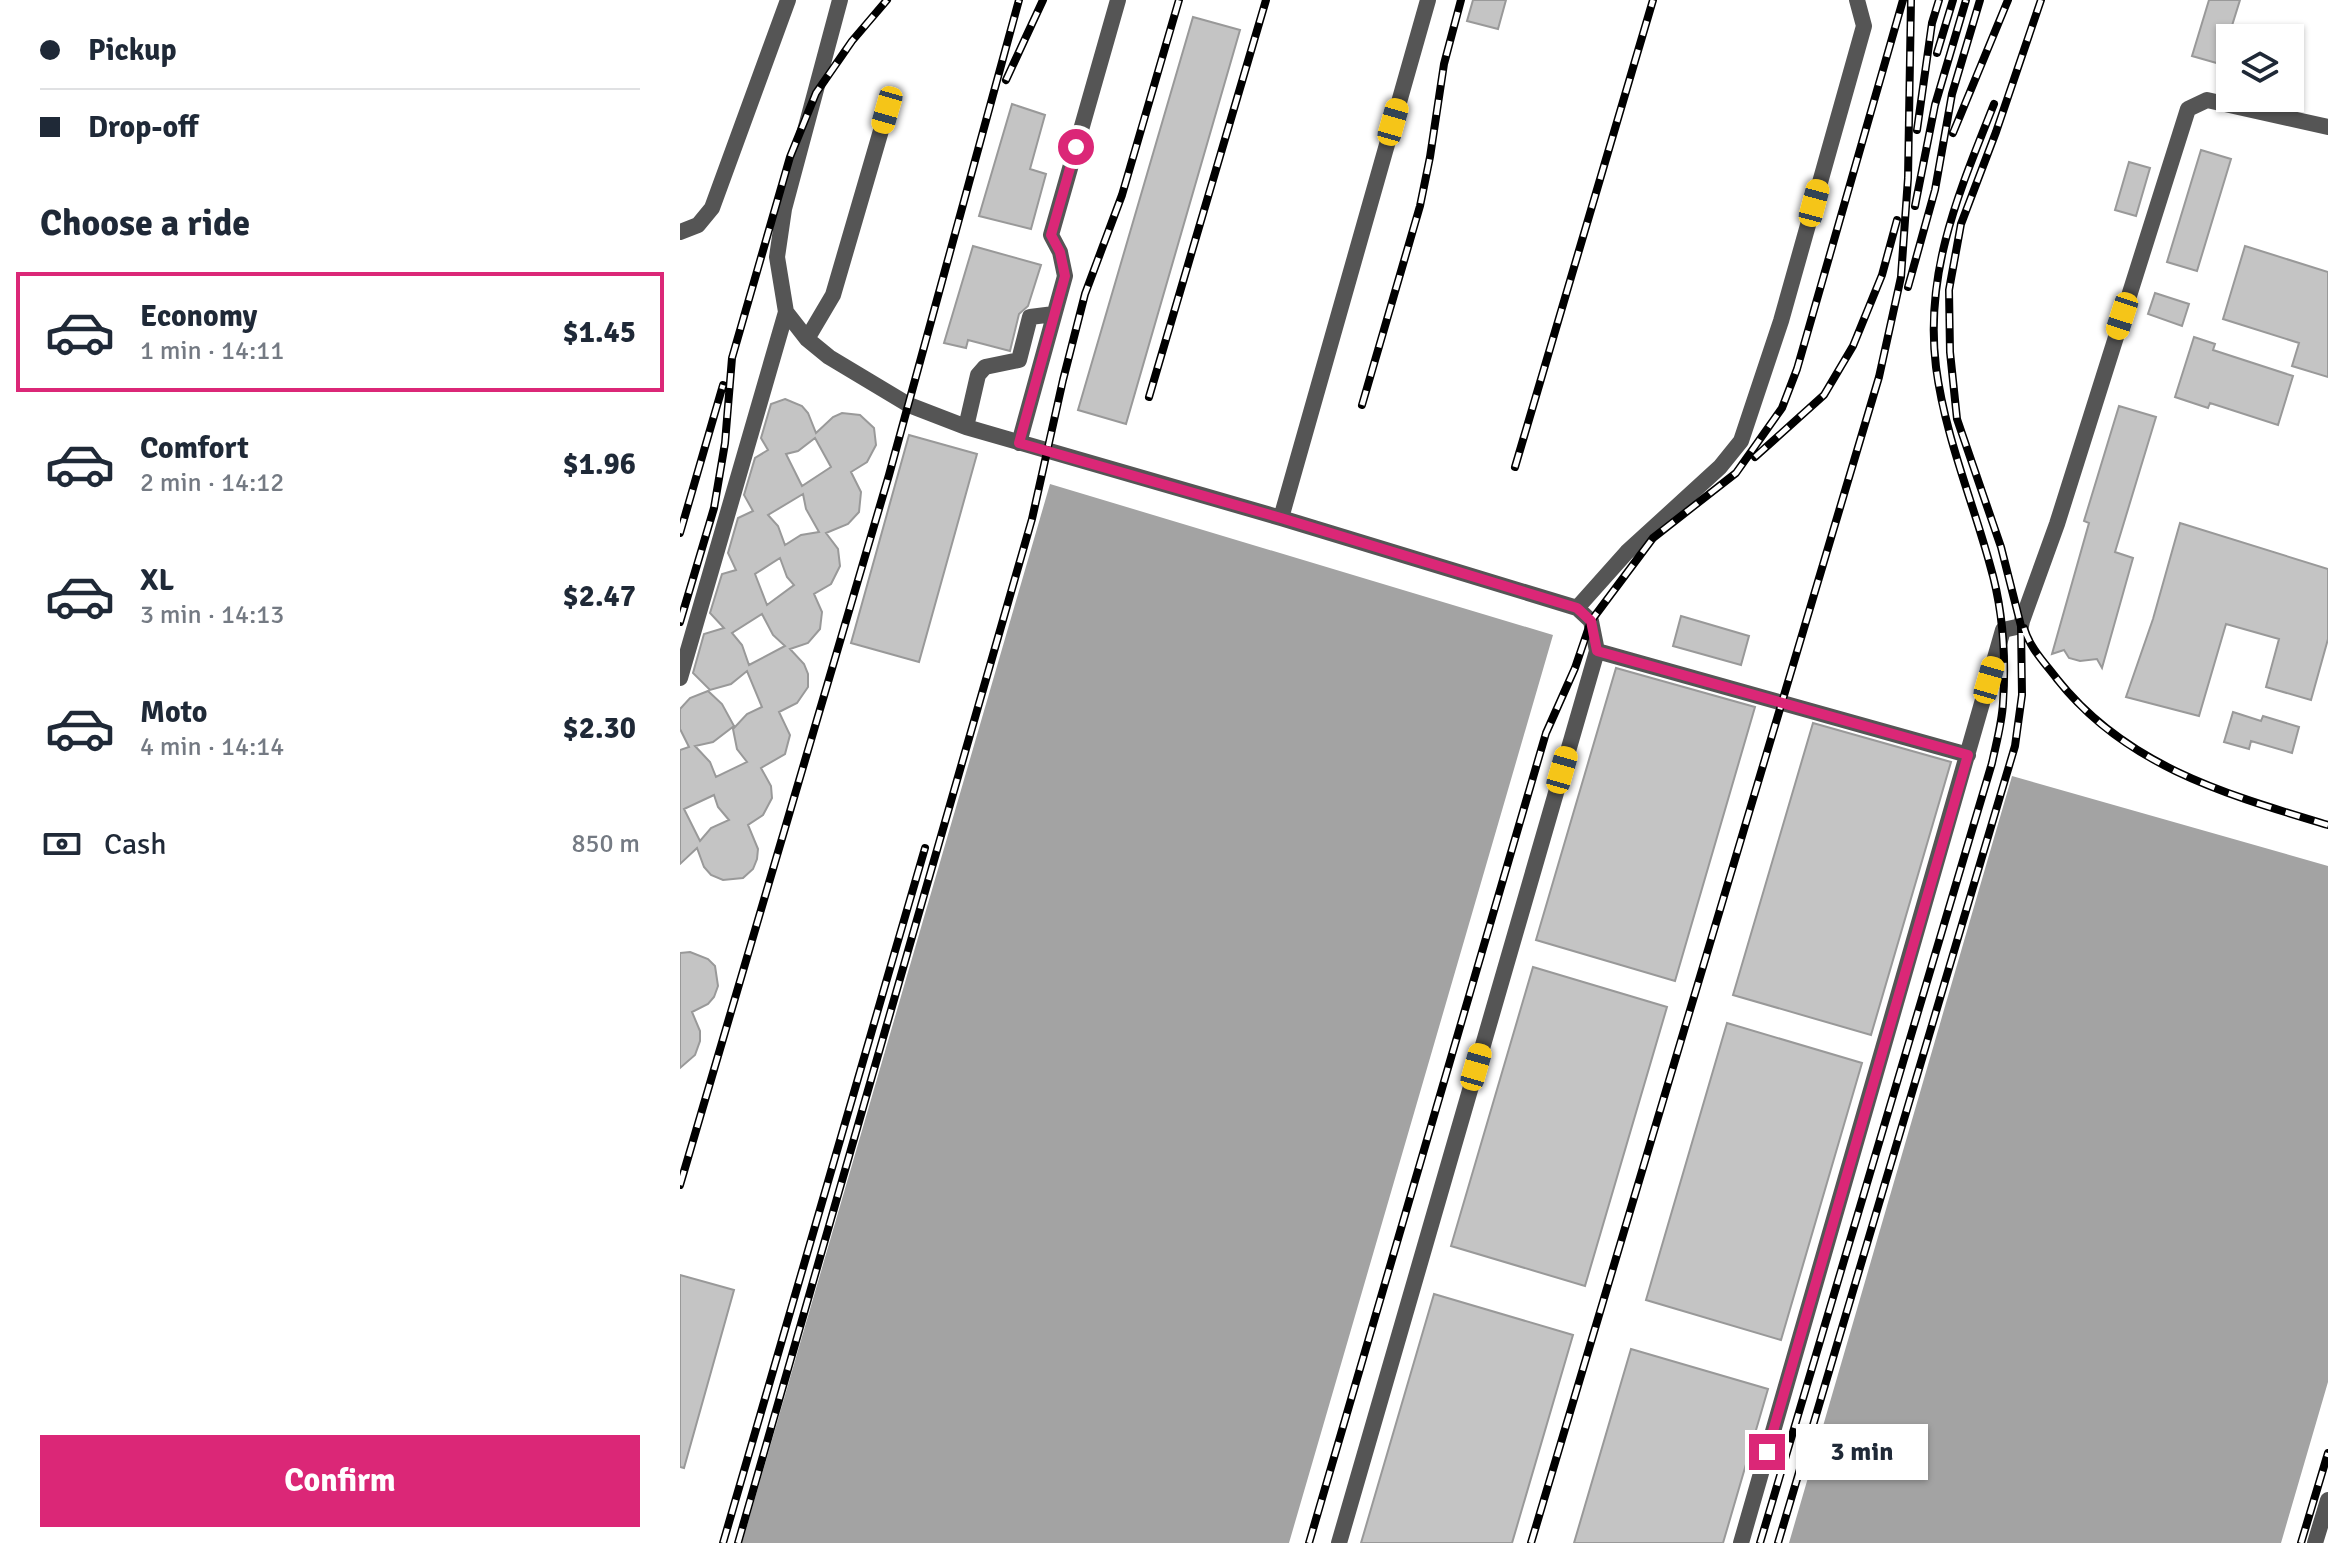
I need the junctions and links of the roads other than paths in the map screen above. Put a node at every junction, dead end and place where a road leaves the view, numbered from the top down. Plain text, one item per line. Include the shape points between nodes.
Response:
1 (788, 0) edge
2 (840, 0) edge
3 (1118, 0) edge
4 (1428, 0) edge
5 (1857, 0) edge
6 (887, 110) dead end
7 (2328, 127) edge
8 (680, 232) edge
9 (786, 312) junction
10 (1054, 314) junction
11 (807, 339) junction
12 (966, 427) junction
13 (1019, 443) junction
14 (1281, 518) junction
15 (1577, 608) junction
16 (1597, 651) junction
17 (680, 678) edge
18 (1968, 755) junction
19 (2328, 1500) edge
20 (1339, 1543) edge
21 (1741, 1543) edge
22 (2315, 1543) edge

1 - 8 street via 712,208 698,225
2 - 9 street via 784,209 777,257
3 - 10 street via 1051,235 1065,276
4 - 14 street
5 - 15 street via 1864,26 1781,321 1741,441
6 - 11 street via 833,295
7 - 18 street via 2207,100 2188,109 2057,524 2021,626 2003,630
9 - 11 street
9 - 17 street
10 - 12 street via 1030,317 1019,360 985,367 978,375
10 - 13 street
11 - 12 street via 909,405
12 - 13 street
13 - 14 street
14 - 15 street
15 - 16 street via 1591,621
16 - 18 street
16 - 20 street
18 - 21 street
19 - 22 street

